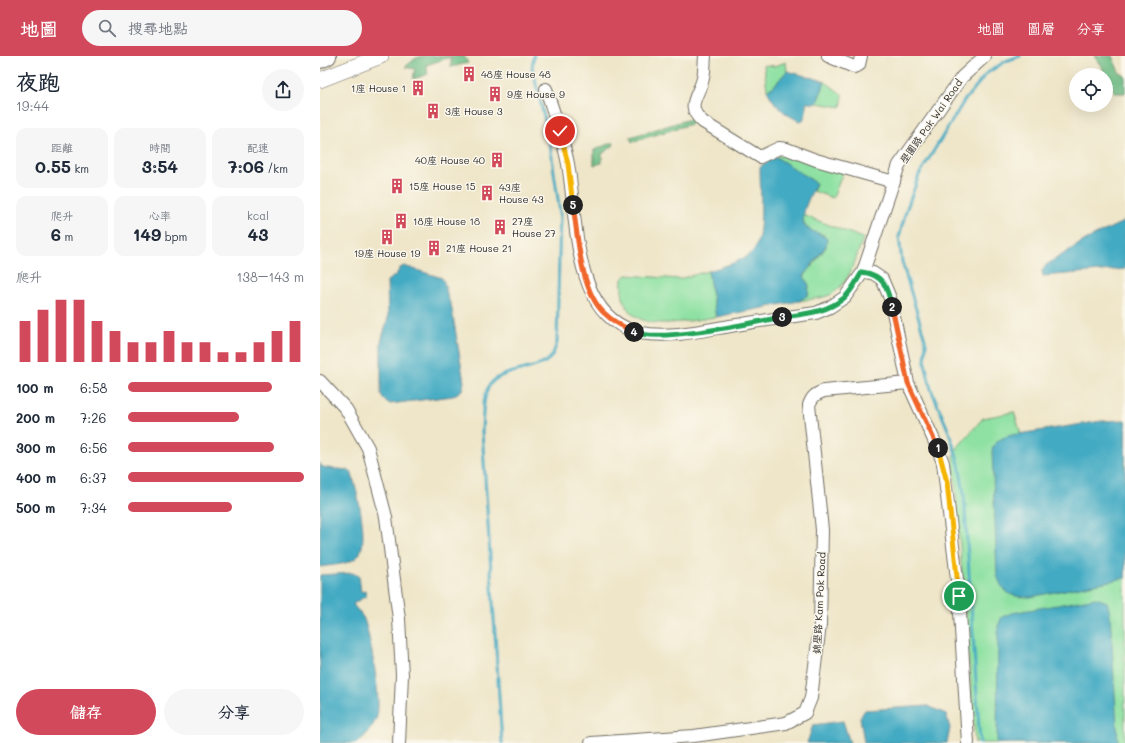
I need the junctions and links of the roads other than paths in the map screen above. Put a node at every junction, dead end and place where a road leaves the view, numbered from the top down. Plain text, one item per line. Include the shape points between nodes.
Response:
1 (327, 56) edge
2 (380, 56) edge
3 (705, 56) edge
4 (828, 56) edge
5 (862, 56) edge
6 (985, 56) edge
7 (320, 60) edge
8 (320, 80) edge
9 (546, 89) dead end
10 (894, 182) junction
11 (862, 272) junction
12 (320, 381) edge
13 (908, 383) junction
14 (399, 743) edge
15 (591, 743) edge
16 (968, 743) edge

1 - 7 highway
2 - 8 main road
3 - 10 street via 704,75 693,108 696,116 703,122 760,157 779,148 786,149
4 - 5 street via 854,67 859,65
6 - 10 street, 壆圍路 Pok Wai Road via 962,77 918,137 900,165
9 - 11 street, 壆圍路 Pok Wai Road via 568,164 584,270 592,295 602,311 616,323 638,333 668,335 816,313 845,297
10 - 11 street, 壆圍路 Pok Wai Road
11 - 13 street via 873,273 882,279 890,298
12 - 14 street via 346,410 368,448 386,517 399,619 402,674
13 - 15 street, 錦壆路 Kam Pok Road via 824,391 811,398 809,406 822,530 820,625 811,698 805,713 786,723 694,736
13 - 16 street via 938,449 947,482 959,596

